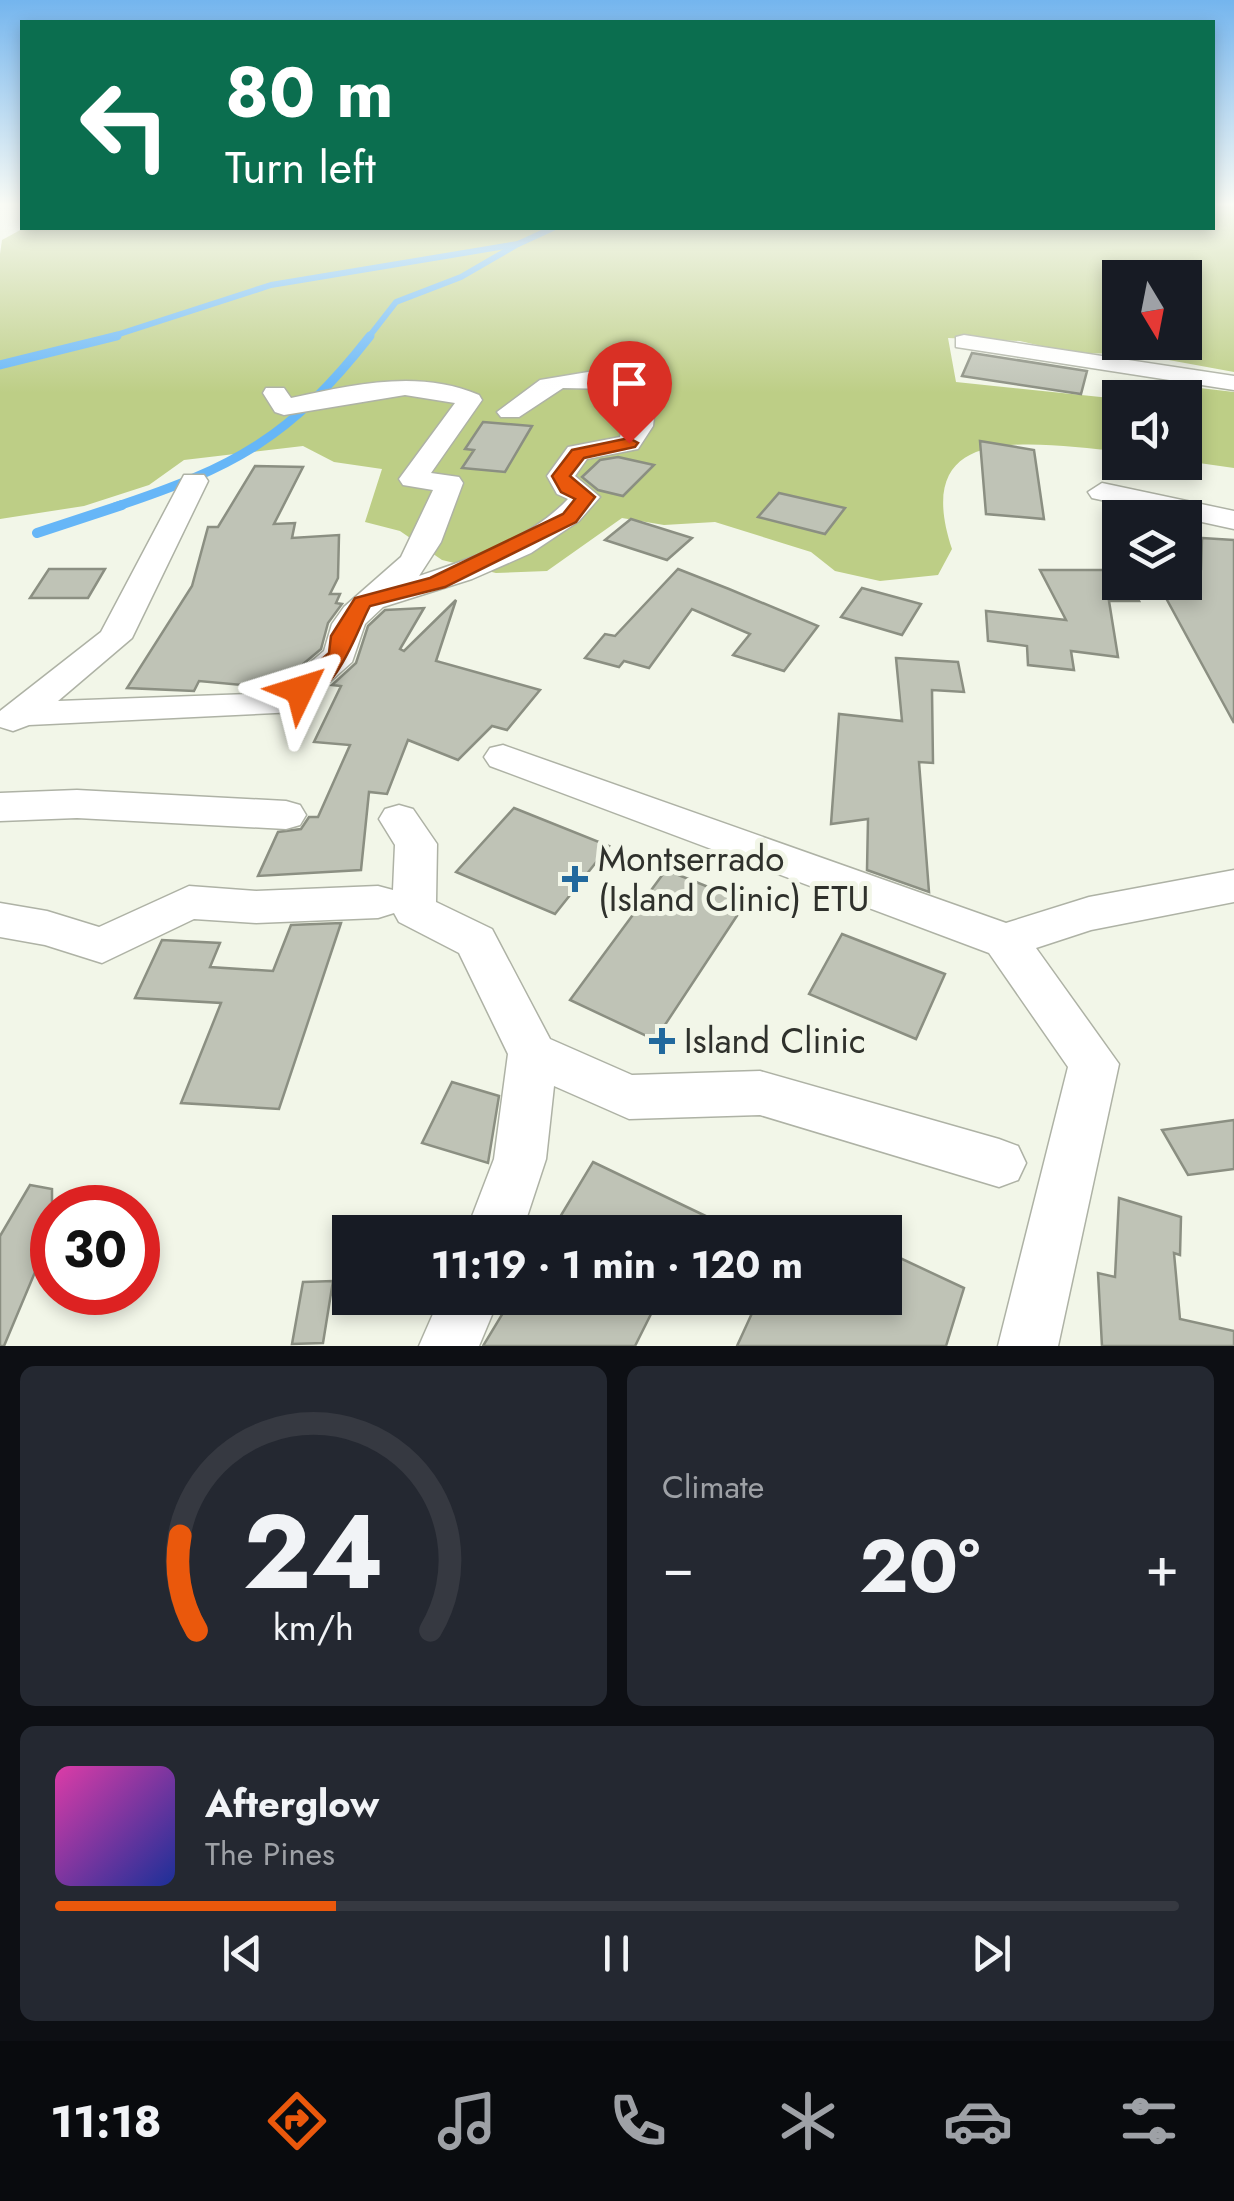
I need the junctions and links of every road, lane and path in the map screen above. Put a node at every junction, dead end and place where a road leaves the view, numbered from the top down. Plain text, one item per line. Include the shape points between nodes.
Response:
1 (964, 342) dead end
2 (1234, 383) edge
3 (275, 393) dead end
4 (510, 412) dead end
5 (194, 481) dead end
6 (1102, 492) dead end
7 (1234, 520) edge
8 (362, 602) junction
9 (9, 722) edge
10 (503, 756) dead end
11 (0, 807) edge
12 (286, 815) dead end
13 (399, 820) dead end
14 (1234, 886) edge
15 (378, 902) dead end
16 (0, 920) edge
17 (1004, 940) junction
18 (533, 1054) junction
19 (1000, 1163) dead end
20 (500, 1215) edge
21 (463, 1315) edge
22 (449, 1346) edge
23 (1028, 1346) edge

1 - 2 street
3 - 8 street via 284,408 400,389 452,389 470,400 413,479 450,483 434,529 403,576
4 - 8 street via 548,382 582,379 622,382 642,408 629,443 578,454 561,476 567,488 586,497 570,518 438,582
5 - 9 street via 115,638
6 - 7 street
8 - 9 street via 342,636 340,655 283,704
10 - 17 street
11 - 12 street via 76,804
13 - 18 street via 416,844 414,910 476,941
14 - 17 street via 1089,914
15 - 16 street via 189,902 102,946
17 - 23 street via 1094,1064
18 - 19 street via 629,1097 760,1094
18 - 20 street via 520,1160
21 - 22 street

